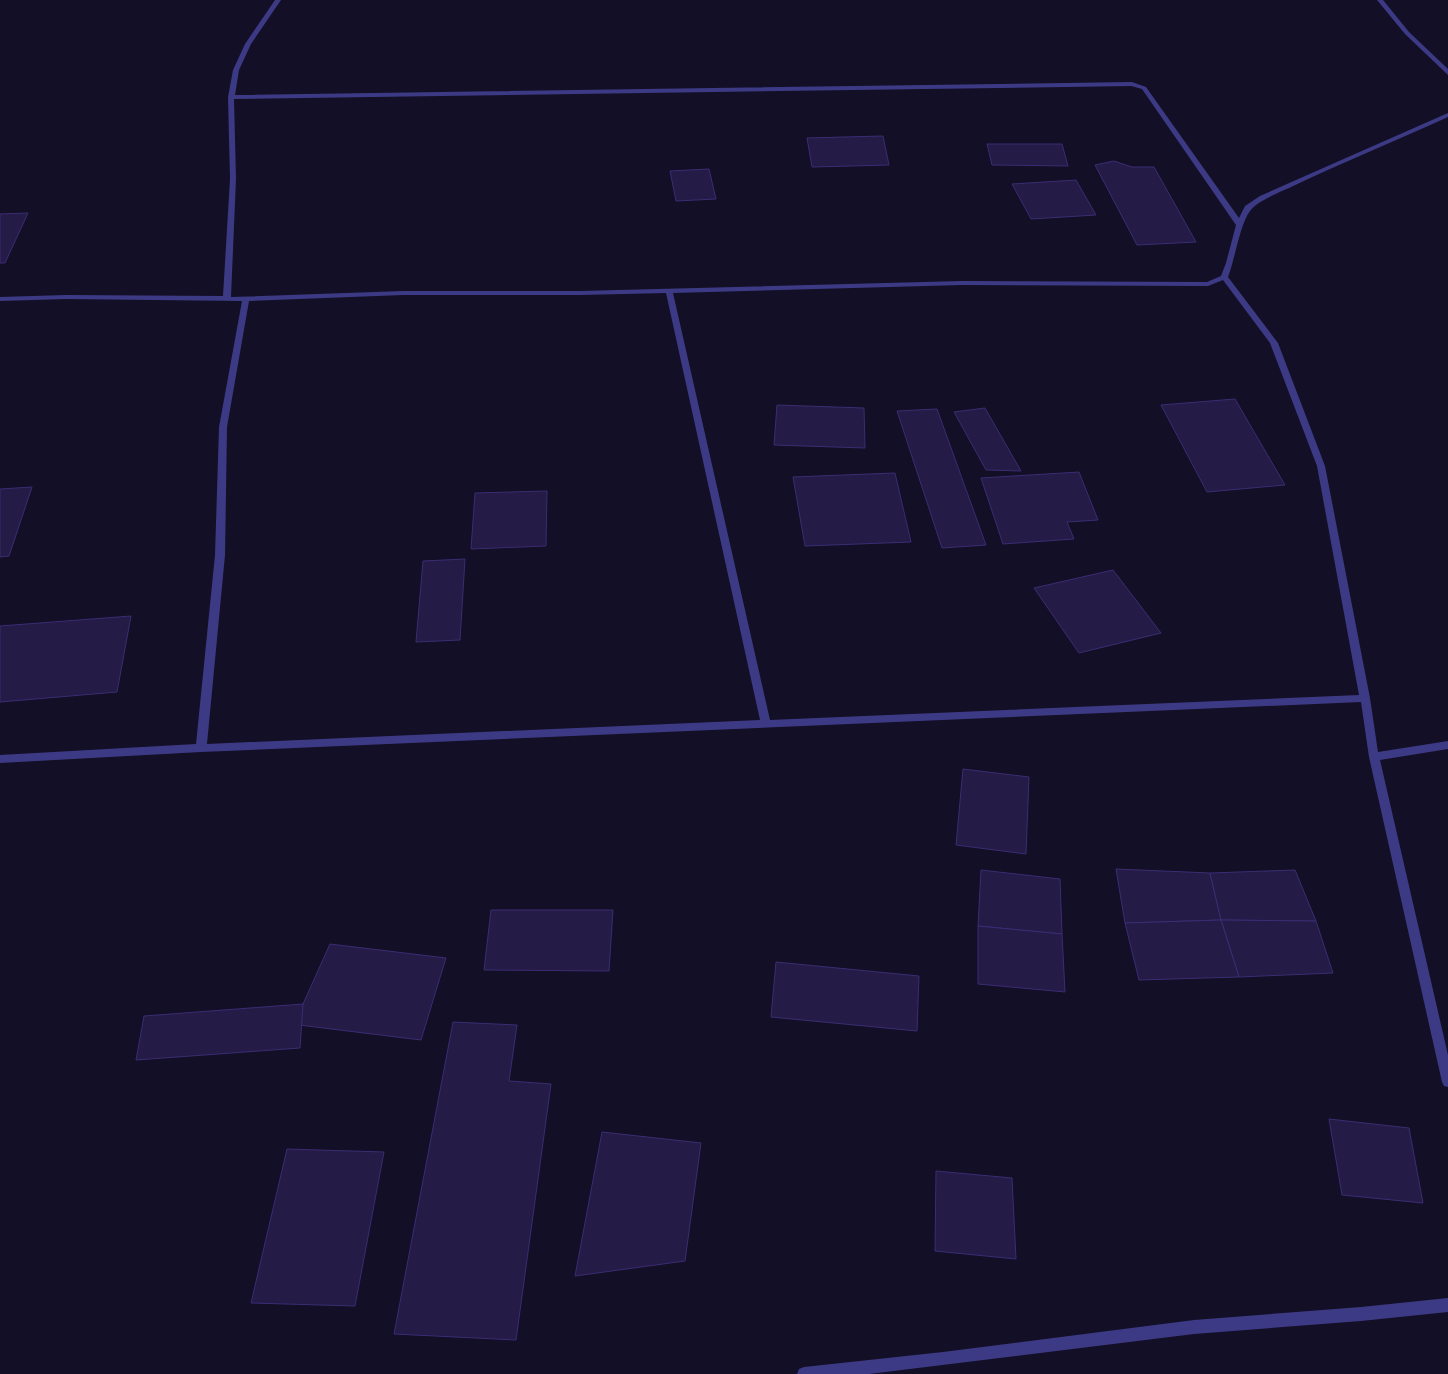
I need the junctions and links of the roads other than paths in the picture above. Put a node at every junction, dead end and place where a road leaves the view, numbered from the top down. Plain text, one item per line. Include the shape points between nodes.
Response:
1 (278, 0) edge
2 (1380, 0) edge
3 (1448, 73) edge
4 (231, 97) junction
5 (1448, 116) edge
6 (1240, 225) junction
7 (1224, 277) junction
8 (669, 290) junction
9 (0, 299) edge
10 (227, 299) junction
11 (246, 299) junction
12 (1365, 698) junction
13 (766, 724) junction
14 (1448, 745) edge
15 (201, 748) junction
16 (1374, 757) junction
17 (0, 759) edge
18 (1448, 1082) edge
19 (1448, 1305) edge
20 (804, 1374) edge

1 - 4 street via 248,44 236,70
2 - 3 street via 1407,33
4 - 6 street via 1132,84 1144,88
4 - 10 street via 233,180
5 - 6 street via 1263,198 1248,208
6 - 7 street
7 - 8 street via 1208,284 962,283
7 - 12 street via 1274,343 1321,466
8 - 11 street via 403,293
8 - 13 street
9 - 10 street
10 - 11 street
11 - 15 street via 224,427 220,555
12 - 13 street
12 - 16 street
13 - 15 street
14 - 16 street
15 - 17 street
16 - 18 street
19 - 20 street via 1194,1327

